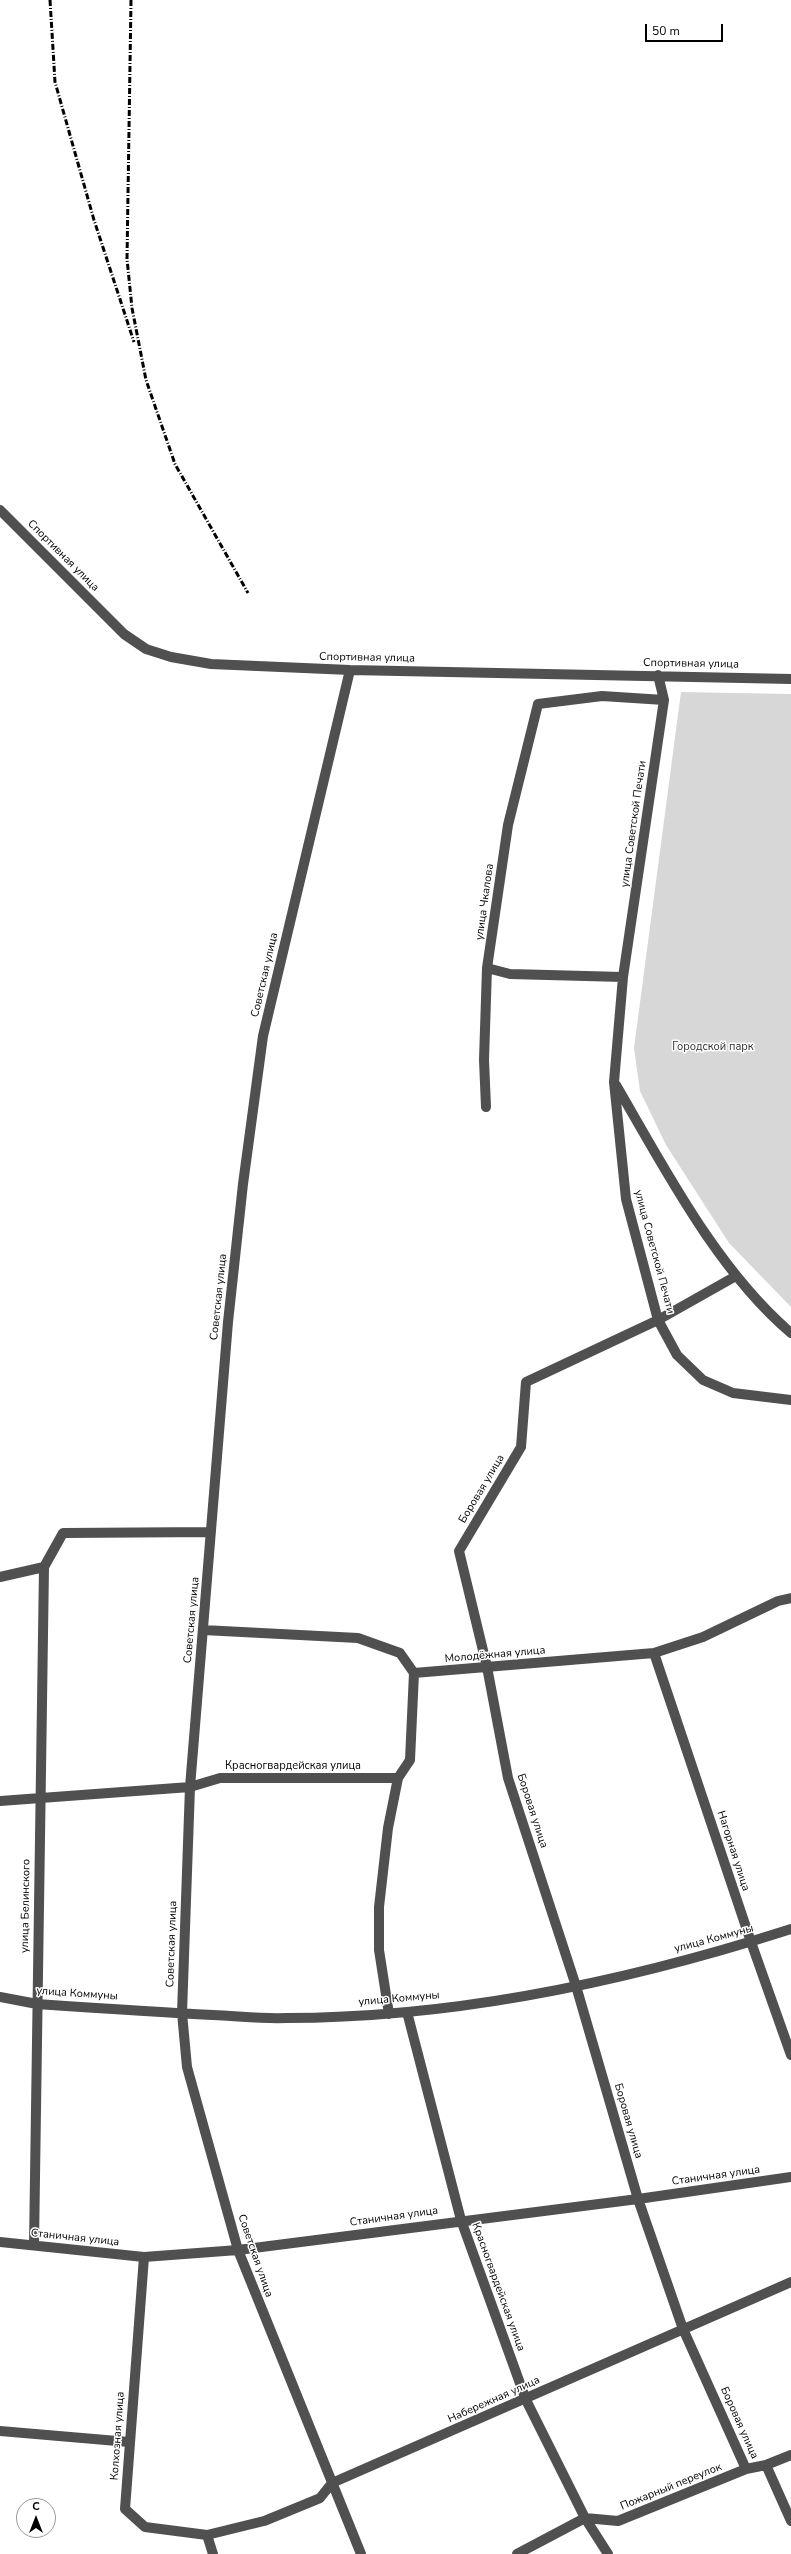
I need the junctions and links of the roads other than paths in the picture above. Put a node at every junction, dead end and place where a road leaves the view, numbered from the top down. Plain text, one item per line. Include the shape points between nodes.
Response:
1 (0, 510) edge
2 (350, 670) junction
3 (658, 675) junction
4 (791, 679) edge
5 (664, 700) junction
6 (488, 968) junction
7 (623, 977) junction
8 (614, 1082) junction
9 (486, 1107) dead end
10 (736, 1276) junction
11 (658, 1320) junction
12 (791, 1333) edge
13 (791, 1400) edge
14 (211, 1532) junction
15 (44, 1567) junction
16 (0, 1577) edge
17 (791, 1598) edge
18 (203, 1630) junction
19 (654, 1653) junction
20 (487, 1667) junction
21 (414, 1673) junction
22 (398, 1778) junction
23 (190, 1787) junction
24 (39, 1799) junction
25 (0, 1801) edge
26 (791, 1929) edge
27 (750, 1942) junction
28 (576, 1986) junction
29 (0, 1997) edge
30 (37, 2004) junction
31 (407, 2012) junction
32 (182, 2013) junction
33 (389, 2014) junction
34 (791, 2055) edge
35 (791, 2177) edge
36 (638, 2200) junction
37 (460, 2220) junction
38 (0, 2242) edge
39 (34, 2245) junction
40 (238, 2250) junction
41 (144, 2257) junction
42 (791, 2282) edge
43 (683, 2329) junction
44 (526, 2400) junction
45 (0, 2431) edge
46 (129, 2442) junction
47 (791, 2456) edge
48 (766, 2465) junction
49 (746, 2469) junction
50 (332, 2483) junction
51 (585, 2518) junction
52 (791, 2521) edge
53 (207, 2535) junction
54 (213, 2554) edge
55 (361, 2554) edge
56 (517, 2554) edge
57 (608, 2554) edge

1 - 2 street, Спортивная улица via 124,634 146,649 171,657 211,664
2 - 3 street, Спортивная улица
2 - 14 street, Советская улица via 263,1036 228,1322
3 - 4 street, Спортивная улица
3 - 5 street, улица Советской Печати
5 - 6 street, улица Чкалова via 602,696 538,704 508,825
5 - 7 street, улица Советской Печати
6 - 7 street via 510,974
6 - 9 street, улица Чкалова via 484,1060
7 - 8 street, улица Советской Печати
8 - 10 street via 671,1180
8 - 11 street, улица Советской Печати via 626,1199
10 - 11 street, Боровая улица
10 - 12 street
11 - 13 street, улица Советской Печати via 677,1355 703,1380 733,1393
11 - 20 street, Боровая улица via 526,1382 521,1447 459,1551
14 - 15 street via 63,1533
14 - 18 street, Советская улица
15 - 16 street
15 - 24 street, улица Белинского
17 - 19 street, Молодёжная улица via 778,1601 703,1637
18 - 21 street via 358,1638 400,1653
18 - 23 street, Советская улица
19 - 20 street, Молодёжная улица
19 - 27 street, Нагорная улица
20 - 21 street, Молодёжная улица
20 - 28 street, Боровая улица via 508,1778
21 - 22 street via 410,1760
22 - 23 street, Красногвардейская улица via 220,1778
22 - 33 street via 388,1828 379,1906 379,1950
23 - 24 street, Красногвардейская улица
23 - 32 street, Советская улица
24 - 25 street, Красногвардейская улица
24 - 30 street, улица Белинского
26 - 27 street, улица Коммуны
27 - 28 street, улица Коммуны
27 - 34 street, Нагорная улица
28 - 31 street, улица Коммуны via 499,2002
28 - 36 street, Боровая улица
29 - 30 street, улица Коммуны
30 - 32 street, улица Коммуны
30 - 39 street, улица Белинского
31 - 33 street, улица Коммуны
31 - 37 street, Красногвардейская улица
32 - 33 street, улица Коммуны via 286,2018
32 - 40 street, Советская улица via 187,2067
35 - 36 street, Станичная улица
36 - 37 street, Станичная улица
36 - 43 street, Боровая улица
37 - 40 street, Станичная улица
37 - 44 street, Красногвардейская улица
38 - 39 street, Станичная улица
39 - 41 street, Станичная улица
40 - 41 street, Станичная улица
40 - 50 street, Советская улица
41 - 46 street, Колхозная улица
42 - 43 street, Набережная улица
43 - 44 street, Набережная улица
43 - 49 street, Боровая улица
44 - 50 street, Набережная улица
44 - 51 street, Красногвардейская улица
45 - 46 street
46 - 53 street, Колхозная улица via 125,2509 145,2527
47 - 48 street, Пожарный переулок
48 - 49 street, Пожарный переулок
48 - 52 street, Боровая улица
49 - 51 street, Пожарный переулок via 618,2521
50 - 53 street, Набережная улица via 320,2498 313,2501 264,2521
50 - 55 street, Советская улица
51 - 56 street
51 - 57 street, Красногвардейская улица
53 - 54 street

